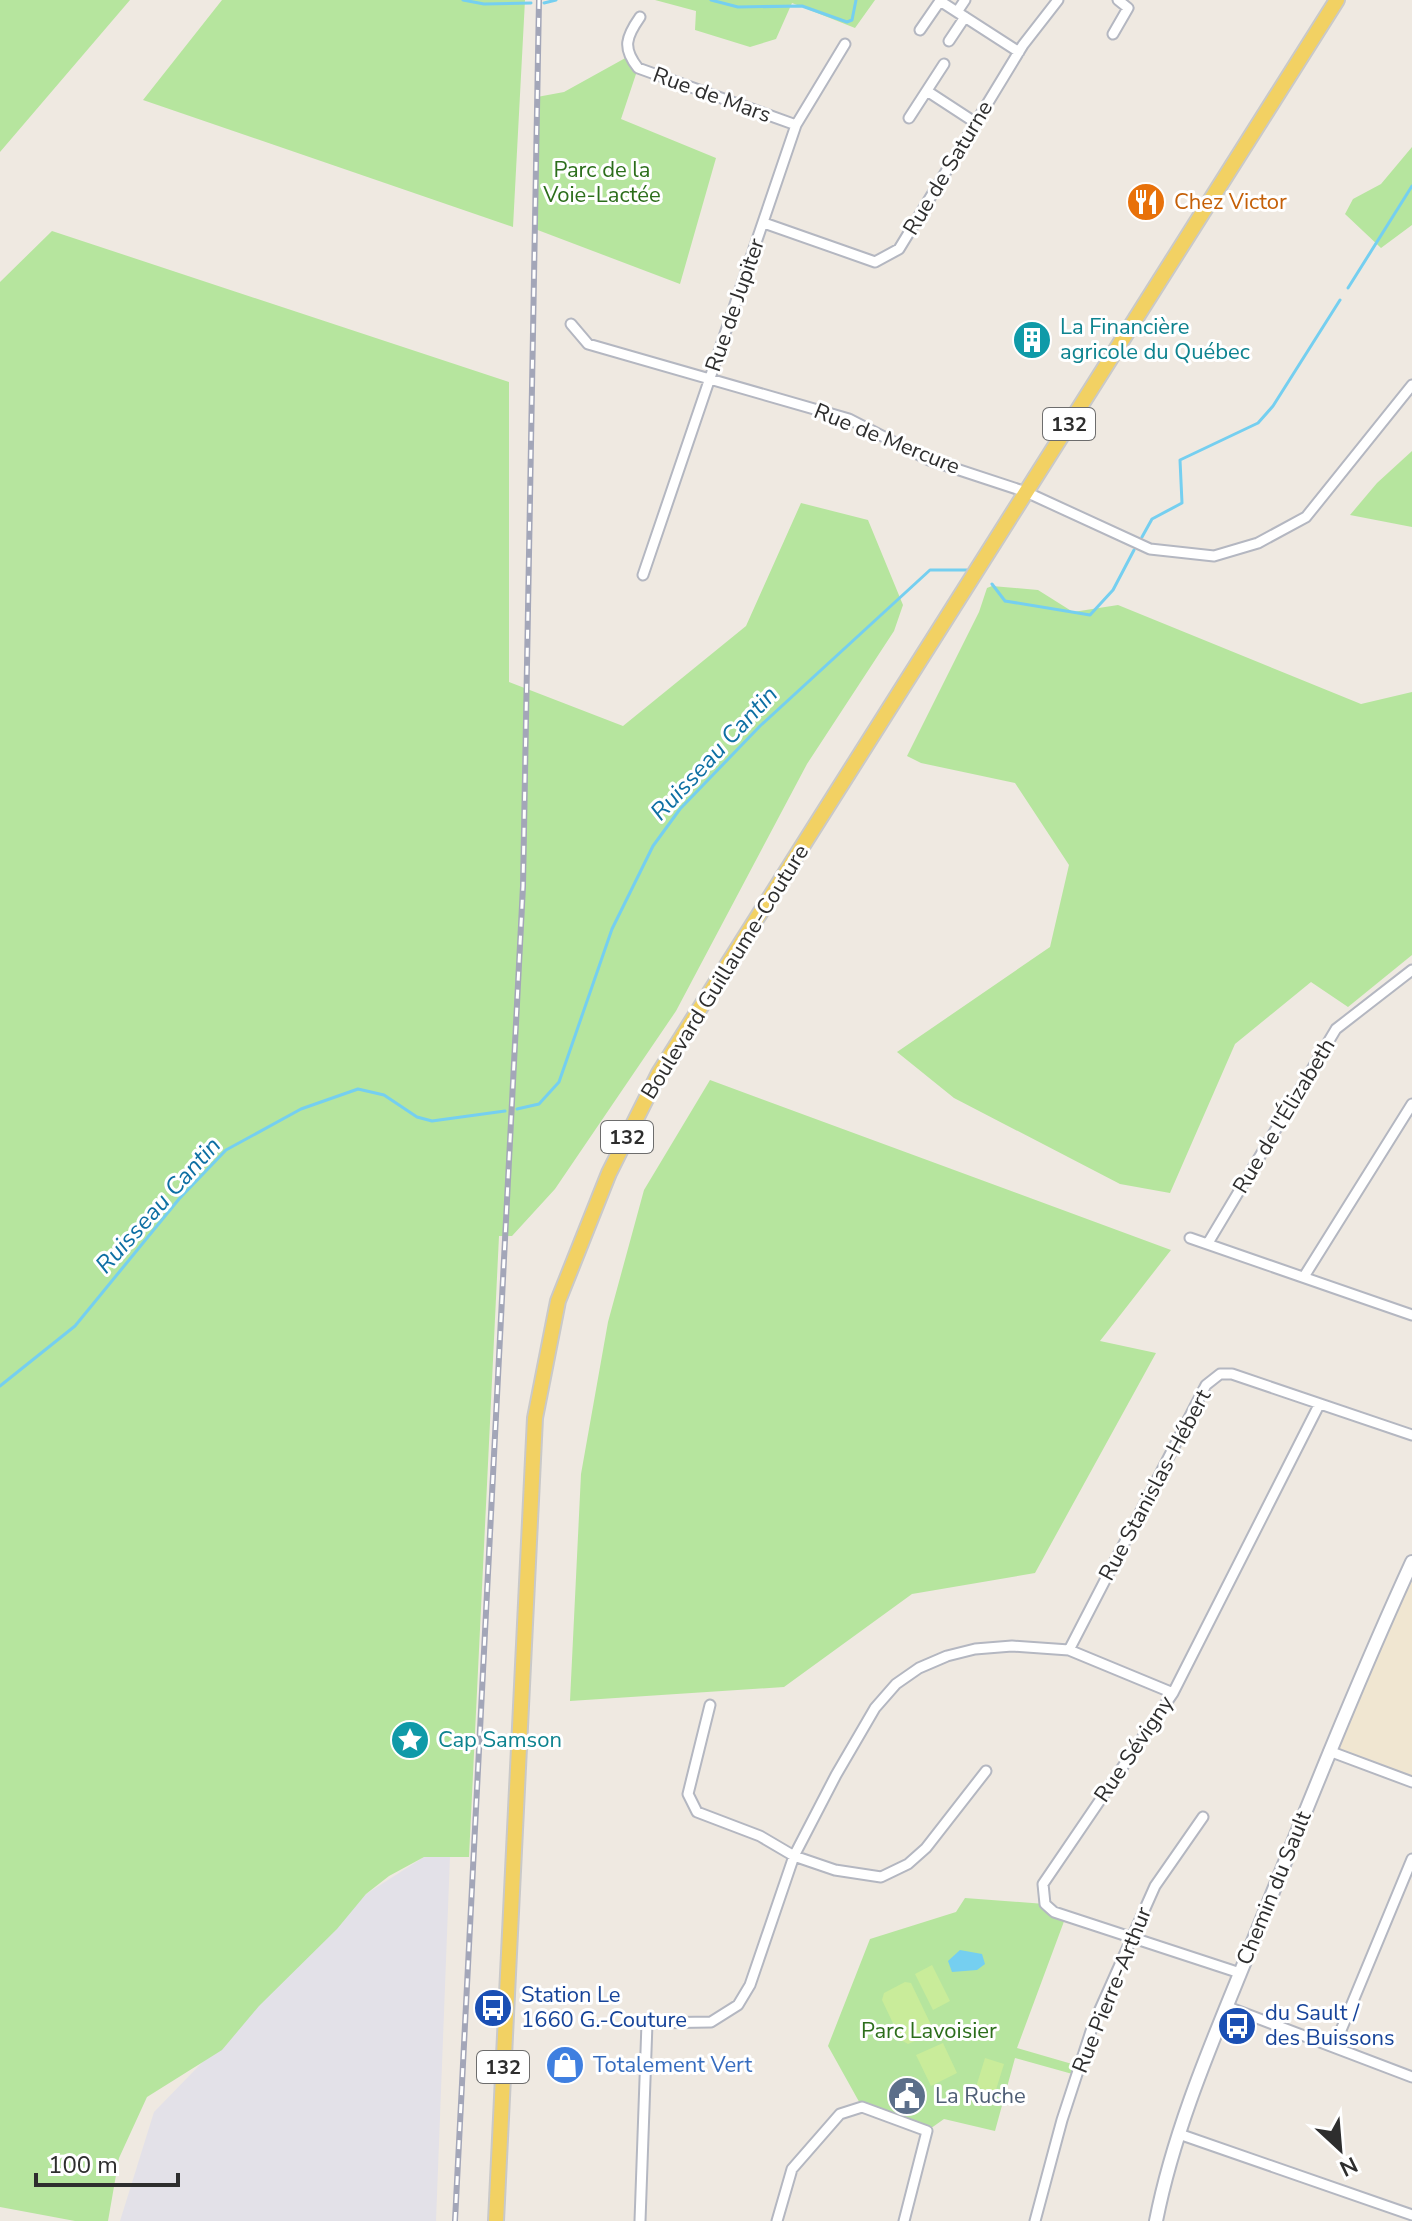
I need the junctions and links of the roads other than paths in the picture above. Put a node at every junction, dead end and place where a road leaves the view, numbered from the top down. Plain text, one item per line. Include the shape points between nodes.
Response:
1 (965, 0) edge
2 (1058, 0) edge
3 (1118, 0) edge
4 (1337, 0) edge
5 (940, 1) edge
6 (961, 15) junction
7 (640, 17) dead end
8 (920, 30) dead end
9 (1113, 34) dead end
10 (949, 41) dead end
11 (845, 44) dead end
12 (1021, 48) junction
13 (944, 64) dead end
14 (927, 91) junction
15 (909, 118) dead end
16 (976, 123) junction
17 (796, 125) junction
18 (764, 223) junction
19 (571, 324) dead end
20 (710, 379) junction
21 (1412, 385) edge
22 (1026, 492) junction
23 (643, 575) dead end
24 (1412, 970) edge
25 (1412, 1104) edge
26 (1190, 1238) dead end
27 (1208, 1243) junction
28 (1305, 1275) junction
29 (1412, 1315) edge
30 (1319, 1405) junction
31 (1412, 1435) edge
32 (1412, 1562) edge
33 (1069, 1650) junction
34 (1173, 1693) junction
35 (710, 1705) dead end
36 (1329, 1751) junction
37 (986, 1771) dead end
38 (1412, 1782) edge
39 (1203, 1817) dead end
40 (794, 1856) junction
41 (1412, 1859) edge
42 (1133, 1937) junction
43 (1240, 1973) junction
44 (1228, 2007) junction
45 (1334, 2047) junction
46 (1412, 2077) edge
47 (1179, 2134) junction
48 (1412, 2215) edge
49 (496, 2221) edge
50 (640, 2221) edge
51 (777, 2221) edge
52 (904, 2221) edge
53 (1035, 2221) edge
54 (1156, 2221) edge

1 - 6 street
2 - 12 street, Rue de Saturne
3 - 9 street via 1128,8
4 - 22 main road, Boulevard Guillaume-Couture / 132
5 - 6 street
5 - 8 street
6 - 10 street
6 - 12 street
7 - 17 street, Rue de Mars via 626,37 629,56 638,68
11 - 17 street, Rue de Jupiter
12 - 16 street, Rue de Saturne
13 - 14 street
14 - 15 street
14 - 16 street
16 - 18 street, Rue de Saturne via 899,249 875,262
17 - 18 street, Rue de Jupiter
18 - 20 street, Rue de Jupiter
19 - 20 street, Rue de Mercure via 588,344
20 - 22 street, Rue de Mercure via 849,419 929,460
20 - 23 street, Rue de Jupiter
21 - 22 street, Rue de Mercure via 1306,517 1258,543 1214,556 1150,549
22 - 49 main road, Boulevard Guillaume-Couture / 132 via 659,1073 609,1173 558,1301 535,1418
24 - 27 street, Rue de l'Élizabeth via 1336,1029
25 - 28 street
26 - 27 street
27 - 28 street
28 - 29 street
30 - 31 street, Rue Stanislas-Hébert
30 - 33 street, Rue Stanislas-Hébert via 1232,1374 1220,1374 1206,1385
30 - 34 street, Rue Sévigny
32 - 36 street, Chemin du Sault
33 - 34 street
33 - 40 street via 975,1649 947,1656 896,1684 875,1708
34 - 42 street, Rue Sévigny via 1043,1884 1045,1904 1054,1912
35 - 40 street via 688,1794 697,1812 760,1836
36 - 38 street
36 - 43 street, Chemin du Sault
37 - 40 street via 926,1848 892,1874 867,1876
39 - 42 street, Rue Pierre-Arthur via 1155,1886
40 - 50 street via 750,1985 738,2005 711,2022 647,2023
41 - 45 street
42 - 43 street, Rue Sévigny
42 - 53 street, Rue Pierre-Arthur via 1093,2025
43 - 44 street, Chemin du Sault
44 - 45 street
44 - 47 street, Chemin du Sault
45 - 46 street
47 - 48 street
47 - 54 street, Chemin du Sault via 1167,2163
51 - 52 street via 792,2169 840,2114 862,2107 927,2131

